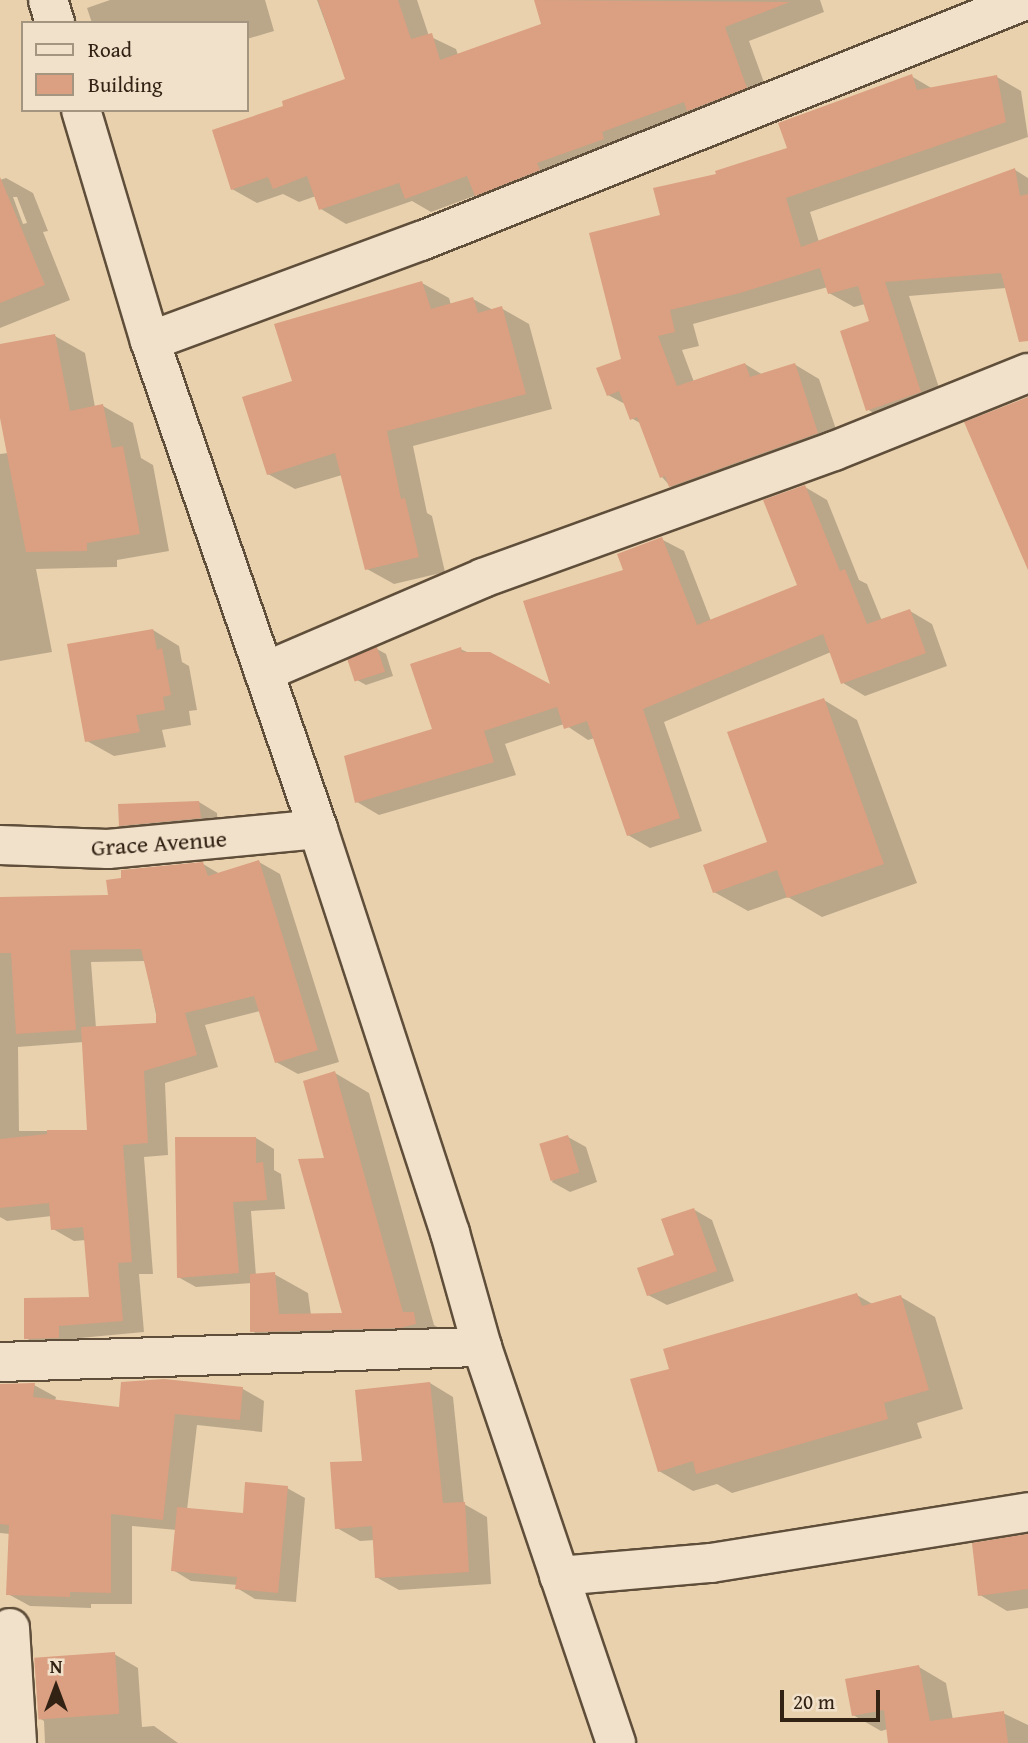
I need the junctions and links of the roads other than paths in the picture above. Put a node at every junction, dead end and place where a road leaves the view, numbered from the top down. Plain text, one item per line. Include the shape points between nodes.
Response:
1 (1026, 0) edge
2 (82, 112) edge
3 (150, 341) junction
4 (1028, 373) edge
5 (264, 672) junction
6 (318, 829) junction
7 (0, 845) edge
8 (482, 1347) junction
9 (0, 1362) edge
10 (1028, 1512) edge
11 (559, 1576) junction
12 (10, 1628) dead end
13 (17, 1743) edge
14 (616, 1743) edge

1 - 3 street via 421,241
2 - 3 street
3 - 5 street
4 - 5 street via 834,451 483,578
5 - 6 street
6 - 7 street, Grace Avenue via 108,849
6 - 8 street via 450,1233
8 - 9 street
8 - 11 street
10 - 11 street via 711,1563
11 - 14 street
12 - 13 street

